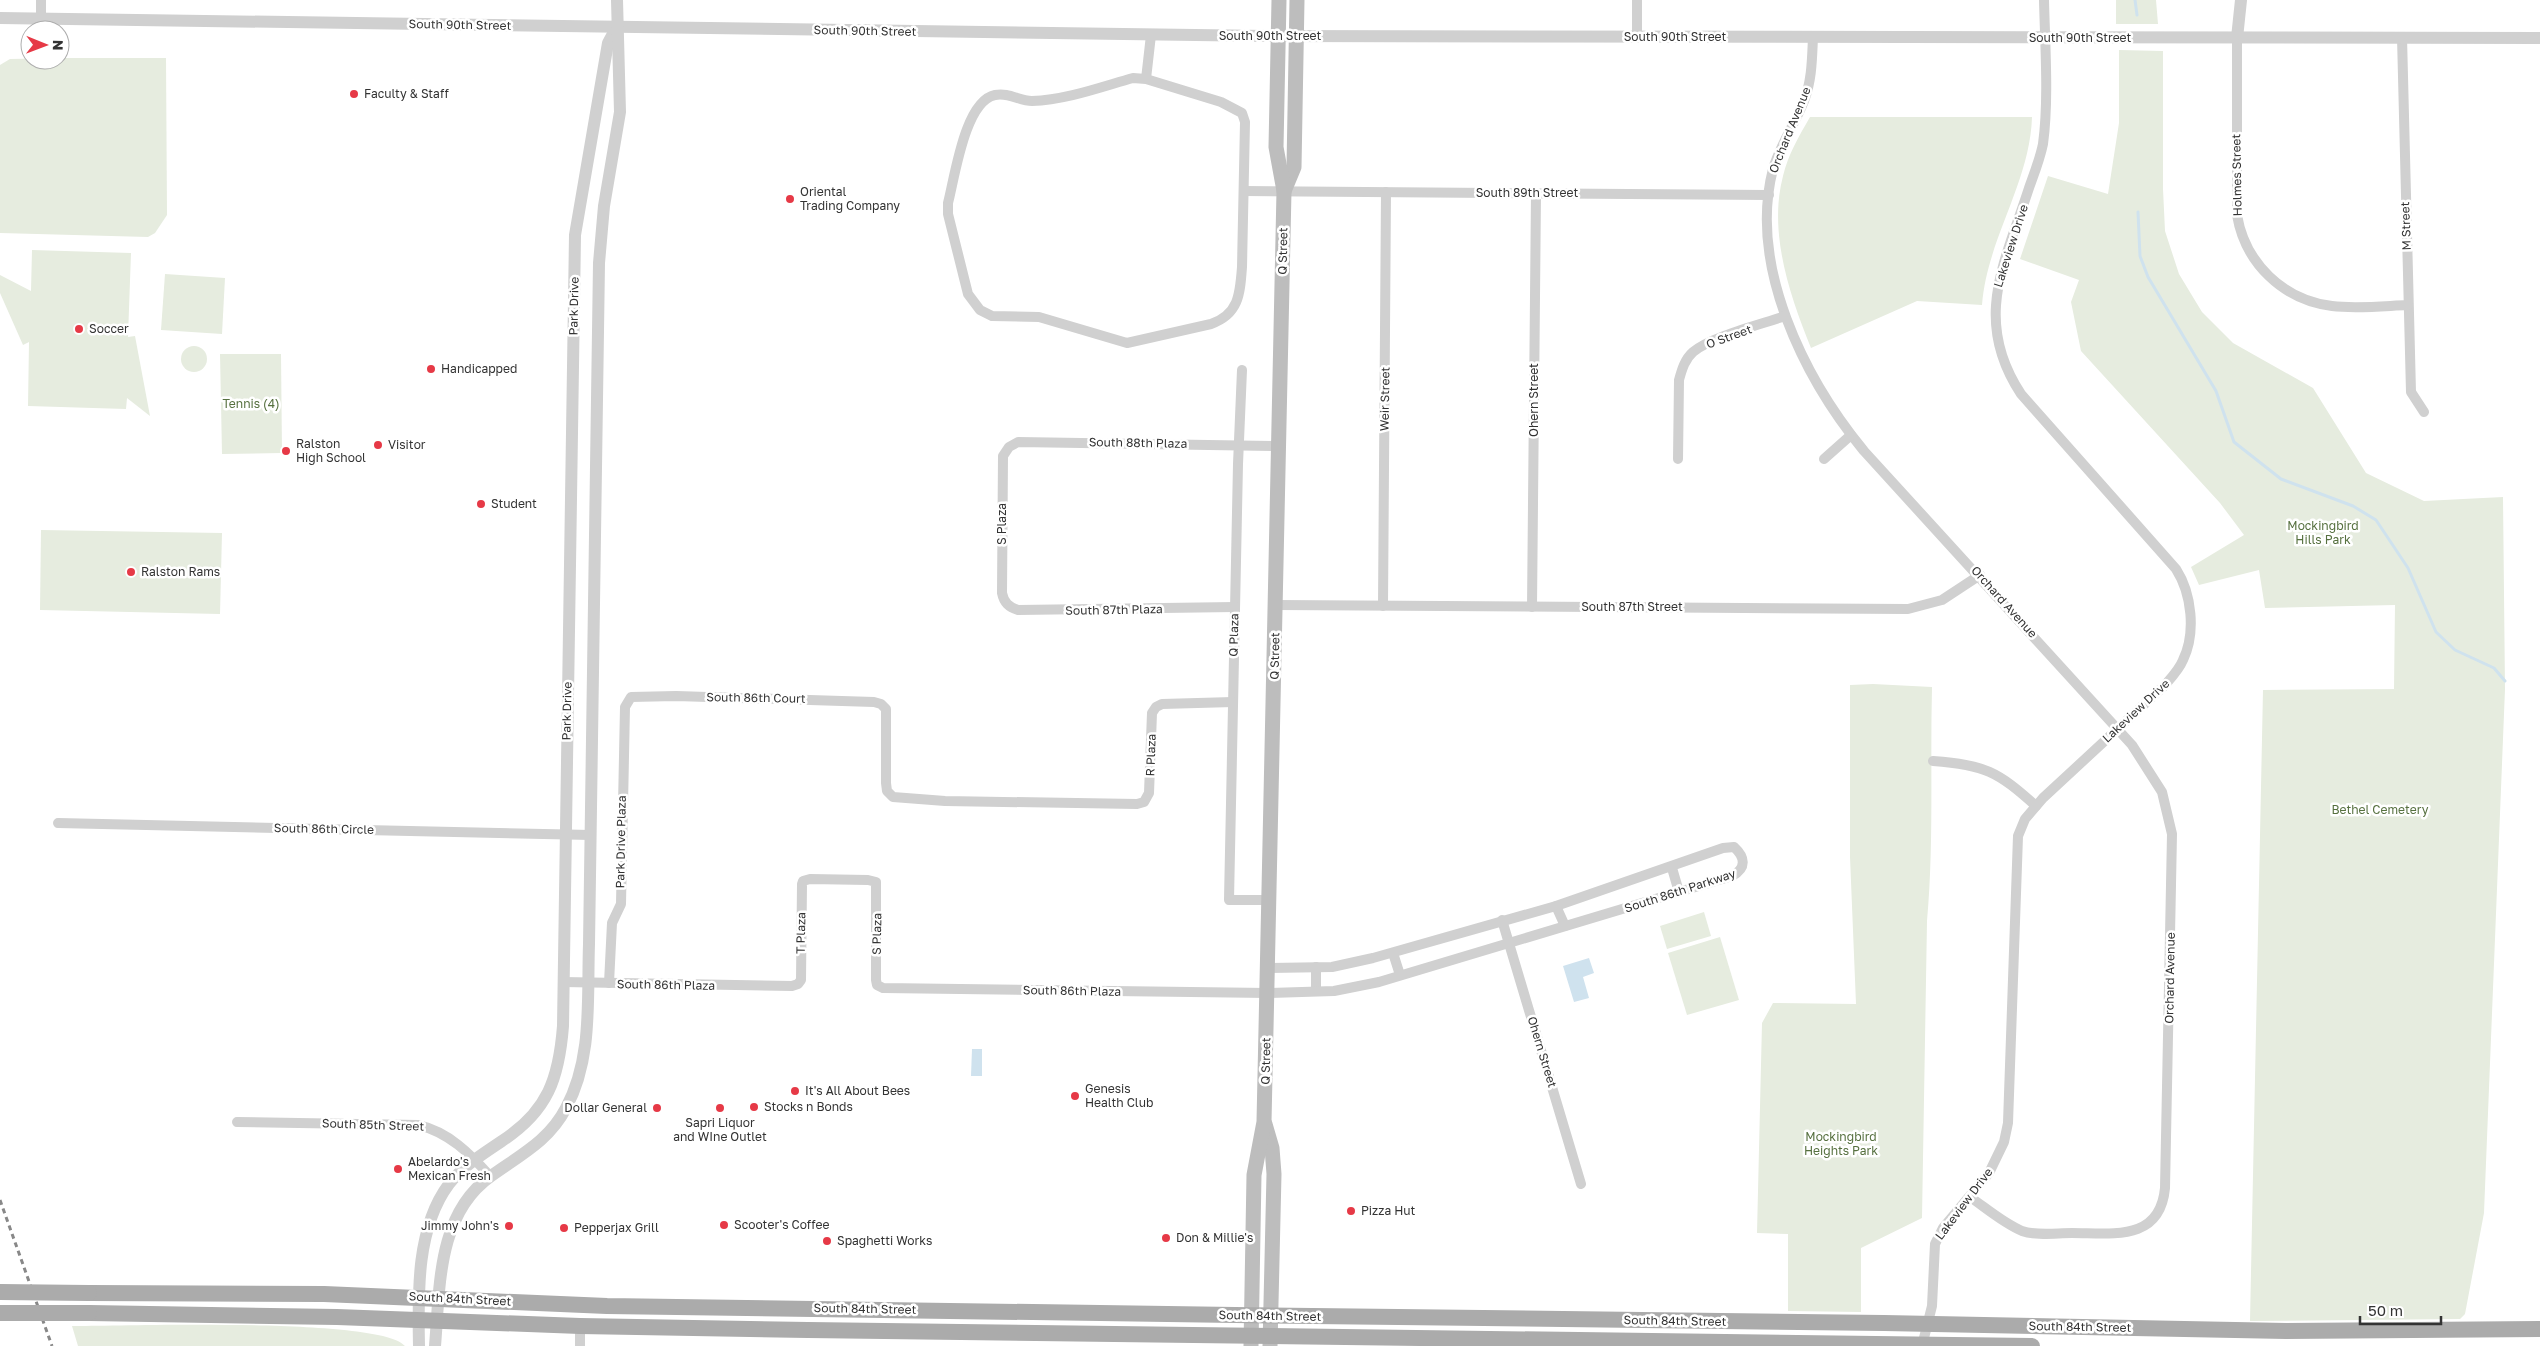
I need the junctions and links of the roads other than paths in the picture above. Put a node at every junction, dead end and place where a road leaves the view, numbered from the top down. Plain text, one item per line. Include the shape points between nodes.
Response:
1 (41, 0) edge
2 (617, 0) edge
3 (1279, 0) edge
4 (1297, 0) edge
5 (1637, 0) edge
6 (2044, 0) edge
7 (2241, 0) edge
8 (0, 18) edge
9 (41, 19) junction
10 (616, 28) junction
11 (1150, 35) junction
12 (1278, 36) junction
13 (1297, 36) junction
14 (1637, 37) junction
15 (1813, 37) junction
16 (2402, 37) junction
17 (2044, 38) junction
18 (2237, 38) junction
19 (2540, 38) edge
20 (1146, 79) junction
21 (1244, 191) junction
22 (1284, 191) junction
23 (1386, 192) junction
24 (1536, 193) junction
25 (1769, 194) junction
26 (2408, 305) junction
27 (1785, 316) junction
28 (1242, 370) dead end
29 (2424, 412) dead end
30 (1851, 435) junction
31 (1240, 445) junction
32 (1279, 446) junction
33 (1004, 456) joint
34 (1678, 459) dead end
35 (1824, 460) dead end
36 (1980, 575) junction
37 (1002, 593) joint
38 (1276, 605) junction
39 (1383, 606) junction
40 (1532, 607) junction
41 (1235, 608) junction
42 (628, 699) joint
43 (1233, 702) junction
44 (2118, 728) junction
45 (1933, 760) dead end
46 (1144, 802) joint
47 (2036, 806) junction
48 (58, 823) dead end
49 (565, 834) junction
50 (591, 835) junction
51 (1672, 868) junction
52 (803, 881) joint
53 (1679, 892) junction
54 (1270, 900) junction
55 (1556, 906) junction
56 (1502, 920) junction
57 (1565, 926) junction
58 (1507, 944) junction
59 (1393, 952) junction
60 (1316, 967) junction
61 (1268, 968) junction
62 (1400, 975) junction
63 (563, 982) junction
64 (588, 983) junction
65 (609, 984) junction
66 (798, 984) joint
67 (877, 985) joint
68 (1316, 991) junction
69 (1268, 993) junction
70 (237, 1122) dead end
71 (1264, 1122) junction
72 (475, 1160) junction
73 (490, 1176) junction
74 (1581, 1184) dead end
75 (1970, 1197) junction
76 (0, 1292) edge
77 (420, 1297) junction
78 (439, 1298) junction
79 (0, 1313) edge
80 (1251, 1316) junction
81 (1270, 1316) junction
82 (419, 1320) junction
83 (437, 1320) junction
84 (1927, 1324) junction
85 (580, 1326) junction
86 (2540, 1329) edge
87 (1251, 1341) edge
88 (1270, 1341) edge
89 (1922, 1345) edge
90 (419, 1346) edge
91 (435, 1346) edge
92 (580, 1346) edge
93 (2032, 1346) edge

1 - 9 street
2 - 10 street, Park Drive
3 - 12 main road, Q Street
4 - 13 main road, Q Street
5 - 14 street
6 - 17 street, Lakeview Drive
7 - 18 street
8 - 9 street, South 90th Street
9 - 10 street, South 90th Street
10 - 11 street, South 90th Street
10 - 49 street, Park Drive via 608,42 575,235
10 - 50 street, Park Drive via 620,112 604,206 599,263
11 - 12 street, South 90th Street
11 - 20 street
12 - 13 street, South 90th Street
12 - 22 main road, Q Street via 1276,148
13 - 14 street, South 90th Street
13 - 22 main road, Q Street via 1294,167
14 - 15 street, South 90th Street
15 - 17 street, South 90th Street
15 - 25 street, Orchard Avenue via 1808,89 1777,158
16 - 18 street, South 90th Street
16 - 19 street, South 90th Street
16 - 26 street, M Street
17 - 18 street, South 90th Street
17 - 44 street, Lakeview Drive via 2043,144 1998,283 1995,316 1999,348 2021,394 2176,569 2190,609 2189,643 2180,666 2164,686
18 - 26 street, Holmes Street via 2237,215 2242,236 2253,257 2276,283 2308,302 2335,307
20 - 21 street via 1222,102 1242,113 1246,122
20 - 21 street via 1133,78 1057,98 1030,101 1006,94 994,95 983,100 975,111 948,202 948,214 968,294 980,310 992,316 1039,317 1127,343 1223,320 1234,308 1240,291
21 - 22 street, South 89th Street
22 - 23 street, South 89th Street
22 - 32 main road, Q Street
23 - 24 street, South 89th Street
23 - 39 street, Weir Street
24 - 25 street, South 89th Street
24 - 40 street, Ohern Street
25 - 27 street, Orchard Avenue via 1768,233
26 - 29 street, M Street via 2411,392
27 - 30 street, Orchard Avenue via 1814,379
27 - 34 street, O Street via 1703,345 1690,356 1679,380
28 - 31 street, Q Plaza
30 - 35 street
30 - 36 street, Orchard Avenue
31 - 32 street, South 88th Plaza
31 - 33 street, South 88th Plaza via 1018,442
31 - 41 street, Q Plaza
32 - 38 main road, Q Street
33 - 37 street, S Plaza
36 - 40 street, South 87th Street via 1942,600 1908,609
36 - 44 street, Orchard Avenue
37 - 41 street, South 87th Plaza via 1006,603 1018,610
38 - 39 street, South 87th Street
38 - 54 main road, Q Street
39 - 40 street, South 87th Street
41 - 43 street, Q Plaza
42 - 46 street, South 86th Court via 635,695 874,702 885,706 887,713 886,783 890,795 898,799
42 - 65 street, Park Drive Plaza via 624,707 620,904 612,923
43 - 46 street, R Plaza via 1162,704 1156,707 1152,713 1150,793
43 - 54 street, Q Plaza via 1229,900
44 - 47 street, Lakeview Drive
44 - 75 street, Orchard Avenue via 2156,780 2167,807 2172,834 2165,1194 2161,1207 2143,1228 2126,1233 2031,1233 2010,1224
45 - 47 street via 1990,770
47 - 75 street, Lakeview Drive via 2025,818 2016,850 2008,1123 1996,1160
48 - 49 street, South 86th Circle
49 - 50 street, South 86th Circle
49 - 63 street, Park Drive
50 - 64 street, Park Drive
51 - 53 street
51 - 53 street, South 86th Parkway via 1734,846 1742,854 1744,865 1732,876
51 - 55 street, South 86th Parkway
52 - 66 street, T Plaza via 801,980
52 - 67 street, S Plaza via 876,882
53 - 57 street, South 86th Parkway
54 - 61 main road, Q Street
55 - 56 street, South 86th Parkway
55 - 57 street
56 - 58 street, Ohern Street
56 - 59 street, South 86th Parkway
57 - 58 street, South 86th Parkway
58 - 62 street, South 86th Parkway
58 - 74 street, Ohern Street
59 - 60 street, South 86th Parkway via 1332,967
59 - 62 street
60 - 61 street, South 86th Parkway
60 - 68 street
61 - 69 main road, Q Street
62 - 68 street, South 86th Parkway via 1334,991
63 - 64 street, South 86th Plaza
63 - 72 street, Park Drive via 560,1060 547,1097 532,1118
64 - 65 street, South 86th Plaza
64 - 73 street, Park Drive via 585,1055 567,1107 541,1141
65 - 66 street, South 86th Plaza
67 - 69 street, South 86th Plaza via 883,988
68 - 69 street, South 86th Parkway
69 - 71 main road, Q Street
70 - 72 street, South 85th Street via 418,1125 439,1131
71 - 80 main road, Q Street via 1254,1175
71 - 81 main road, Q Street via 1272,1148 1274,1174
72 - 73 street, South 85th Street
72 - 77 street, Park Drive via 448,1185 435,1210 424,1248
73 - 78 street, Park Drive via 458,1210 446,1248
75 - 84 street, Lakeview Drive via 1943,1228 1934,1244 1932,1306
76 - 77 main road, South 84th Street, bridge
77 - 78 main road, South 84th Street
77 - 82 street, Park Drive
78 - 80 main road, South 84th Street via 616,1306
78 - 83 street, Park Drive
79 - 82 main road, South 84th Street, bridge
80 - 81 main road, South 84th Street
80 - 87 main road, Q Street
81 - 84 main road, South 84th Street
81 - 88 main road, Q Street
82 - 83 main road, South 84th Street
82 - 90 street, Park Drive
83 - 85 main road, South 84th Street
83 - 91 street, Park Drive
84 - 86 main road, South 84th Street via 2286,1331
84 - 89 street, Lakeview Drive
85 - 87 main road, South 84th Street
85 - 92 street
87 - 88 main road, South 84th Street
88 - 89 main road, South 84th Street
89 - 93 main road, South 84th Street

